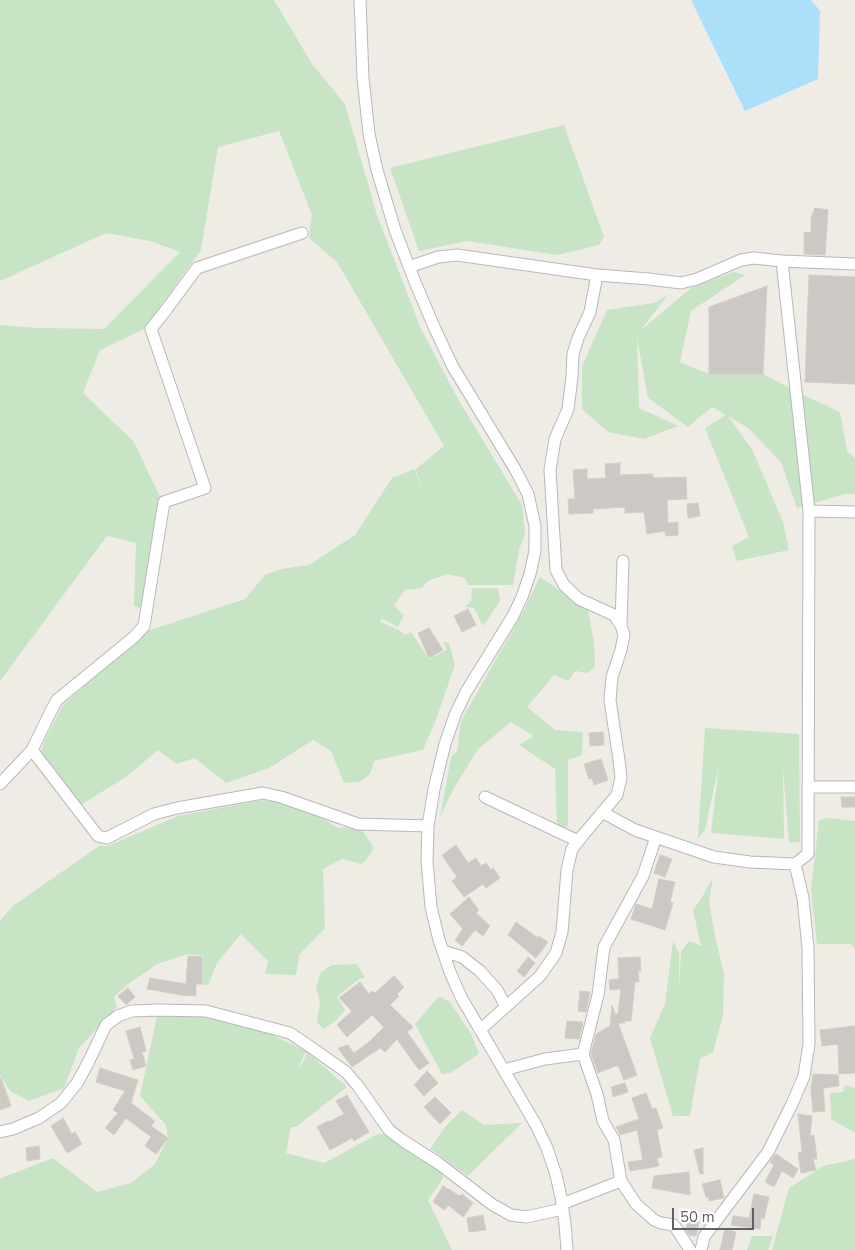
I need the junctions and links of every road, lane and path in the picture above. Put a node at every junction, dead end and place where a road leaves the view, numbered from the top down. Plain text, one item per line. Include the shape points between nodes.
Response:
1 (360, 0) edge
2 (302, 233) dead end
3 (782, 261) junction
4 (855, 264) edge
5 (409, 267) junction
6 (596, 274) junction
7 (809, 511) junction
8 (855, 512) edge
9 (623, 560) dead end
10 (621, 626) junction
11 (32, 750) junction
12 (0, 784) edge
13 (808, 787) junction
14 (855, 787) edge
15 (485, 797) dead end
16 (602, 812) junction
17 (428, 826) junction
18 (656, 837) junction
19 (578, 841) junction
20 (795, 864) junction
21 (443, 951) junction
22 (506, 1007) junction
23 (480, 1030) junction
24 (583, 1054) junction
25 (504, 1070) junction
26 (0, 1132) edge
27 (622, 1181) junction
28 (562, 1207) junction
29 (567, 1250) edge
30 (690, 1250) edge
31 (700, 1250) edge

1 - 5 street via 369,134 395,230
2 - 11 street via 197,268 151,329 205,488 164,502 144,626 57,700
3 - 4 street
3 - 6 street via 740,260 681,283
3 - 7 street
5 - 6 street via 438,257 457,255
5 - 17 street via 453,367 528,494 535,526 535,551 522,597 455,715 441,758
6 - 10 street via 590,312 573,354 568,409 556,439 550,470 556,570 579,599 614,615
7 - 8 street
7 - 13 street
9 - 10 street
10 - 16 street via 624,635 612,677 610,700 621,778 617,794
11 - 12 street
11 - 17 street via 98,836 106,838 154,814 263,793 358,824
13 - 14 street
13 - 20 street via 808,854
15 - 19 street
16 - 18 street
16 - 19 street
17 - 21 street via 431,907
18 - 20 street via 714,857
18 - 24 street via 643,876 604,947 598,994
19 - 22 street via 566,870 562,932 556,954 540,976
20 - 31 street via 803,898 808,948 809,1044 804,1076 768,1152 704,1238
21 - 22 street via 462,957 480,971 497,990
21 - 23 street via 461,997
22 - 23 street
23 - 25 street
24 - 25 street
24 - 27 street via 603,1121 614,1140
25 - 28 street via 547,1148
26 - 28 street via 39,1118 61,1103 77,1083 106,1025 118,1016 132,1011 206,1011 290,1033 346,1072 389,1130 493,1206 511,1215 526,1217
27 - 28 street
27 - 30 street via 636,1204 654,1220 674,1225
28 - 29 street

